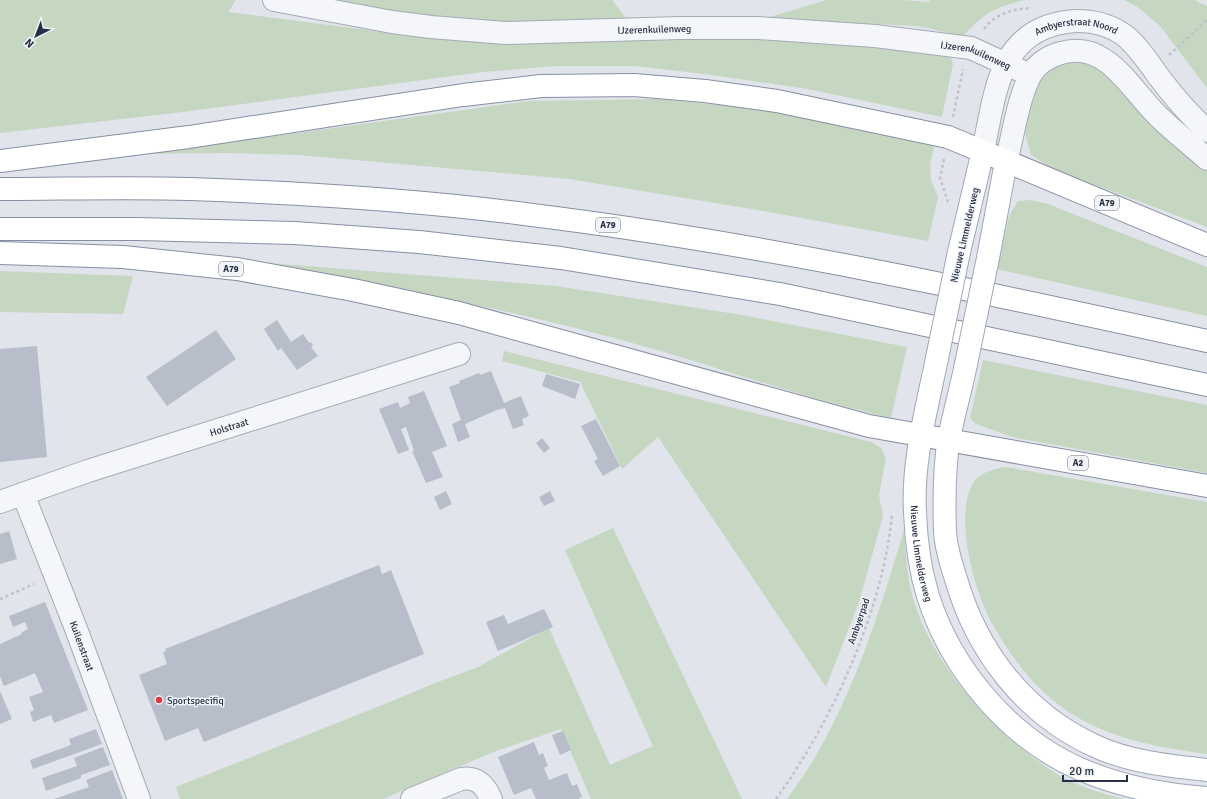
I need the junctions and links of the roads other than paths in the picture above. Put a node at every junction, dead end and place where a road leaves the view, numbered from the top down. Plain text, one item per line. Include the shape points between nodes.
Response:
1 (274, 0) edge
2 (1005, 64) junction
3 (1030, 75) junction
4 (1207, 131) edge
5 (982, 151) junction
6 (1207, 159) edge
7 (0, 161) edge
8 (1006, 162) junction
9 (0, 189) edge
10 (0, 230) edge
11 (1207, 245) edge
12 (0, 253) edge
13 (1207, 341) edge
14 (459, 354) dead end
15 (1207, 385) edge
16 (922, 435) junction
17 (949, 439) junction
18 (1207, 486) edge
19 (23, 494) junction
20 (0, 502) edge
21 (1207, 770) edge
22 (1207, 798) edge
23 (139, 799) edge
24 (412, 799) edge
25 (491, 799) edge

1 - 2 street, IJzerenkuilenweg via 291,5 423,26 505,33 758,28 875,36 971,48
2 - 3 street, IJzerenkuilenweg
2 - 4 street, Ambyerstraat Noord via 1018,45 1046,27 1073,21 1098,23 1133,43 1174,96
2 - 5 street, Ambyerstraat Noord via 999,76
3 - 6 street, Ambyerstraat Noord via 1039,64 1063,52 1085,51 1102,57 1110,62 1163,121
3 - 8 street, Ambyerstraat Noord
5 - 7 main road via 948,138 777,101 706,91 634,86 541,86 463,95 197,136
5 - 8 main road
5 - 16 main road, Nieuwe Limmelderweg, bridge
8 - 11 main road, A79
8 - 17 main road, bridge
9 - 13 main road, A79 via 189,189 376,199 529,214 648,230 782,253
10 - 15 main road via 138,229 295,233 419,242 562,258 780,294
12 - 16 main road, A79 via 123,257 236,269 353,290 459,313 869,426
14 - 19 street, Holstraat via 88,471
16 - 17 main road
16 - 22 main road, Nieuwe Limmelderweg via 916,473 915,512 923,575 931,602 950,646 984,695 1006,719 1032,740 1078,768 1129,786
17 - 18 main road, A2
17 - 21 main road via 945,484 946,534 952,567 966,609 990,656 1004,675 1021,695 1043,714 1095,746 1114,754
19 - 20 street, Holstraat
19 - 23 street, Kuilenstraat
24 - 25 street via 469,778 482,784

